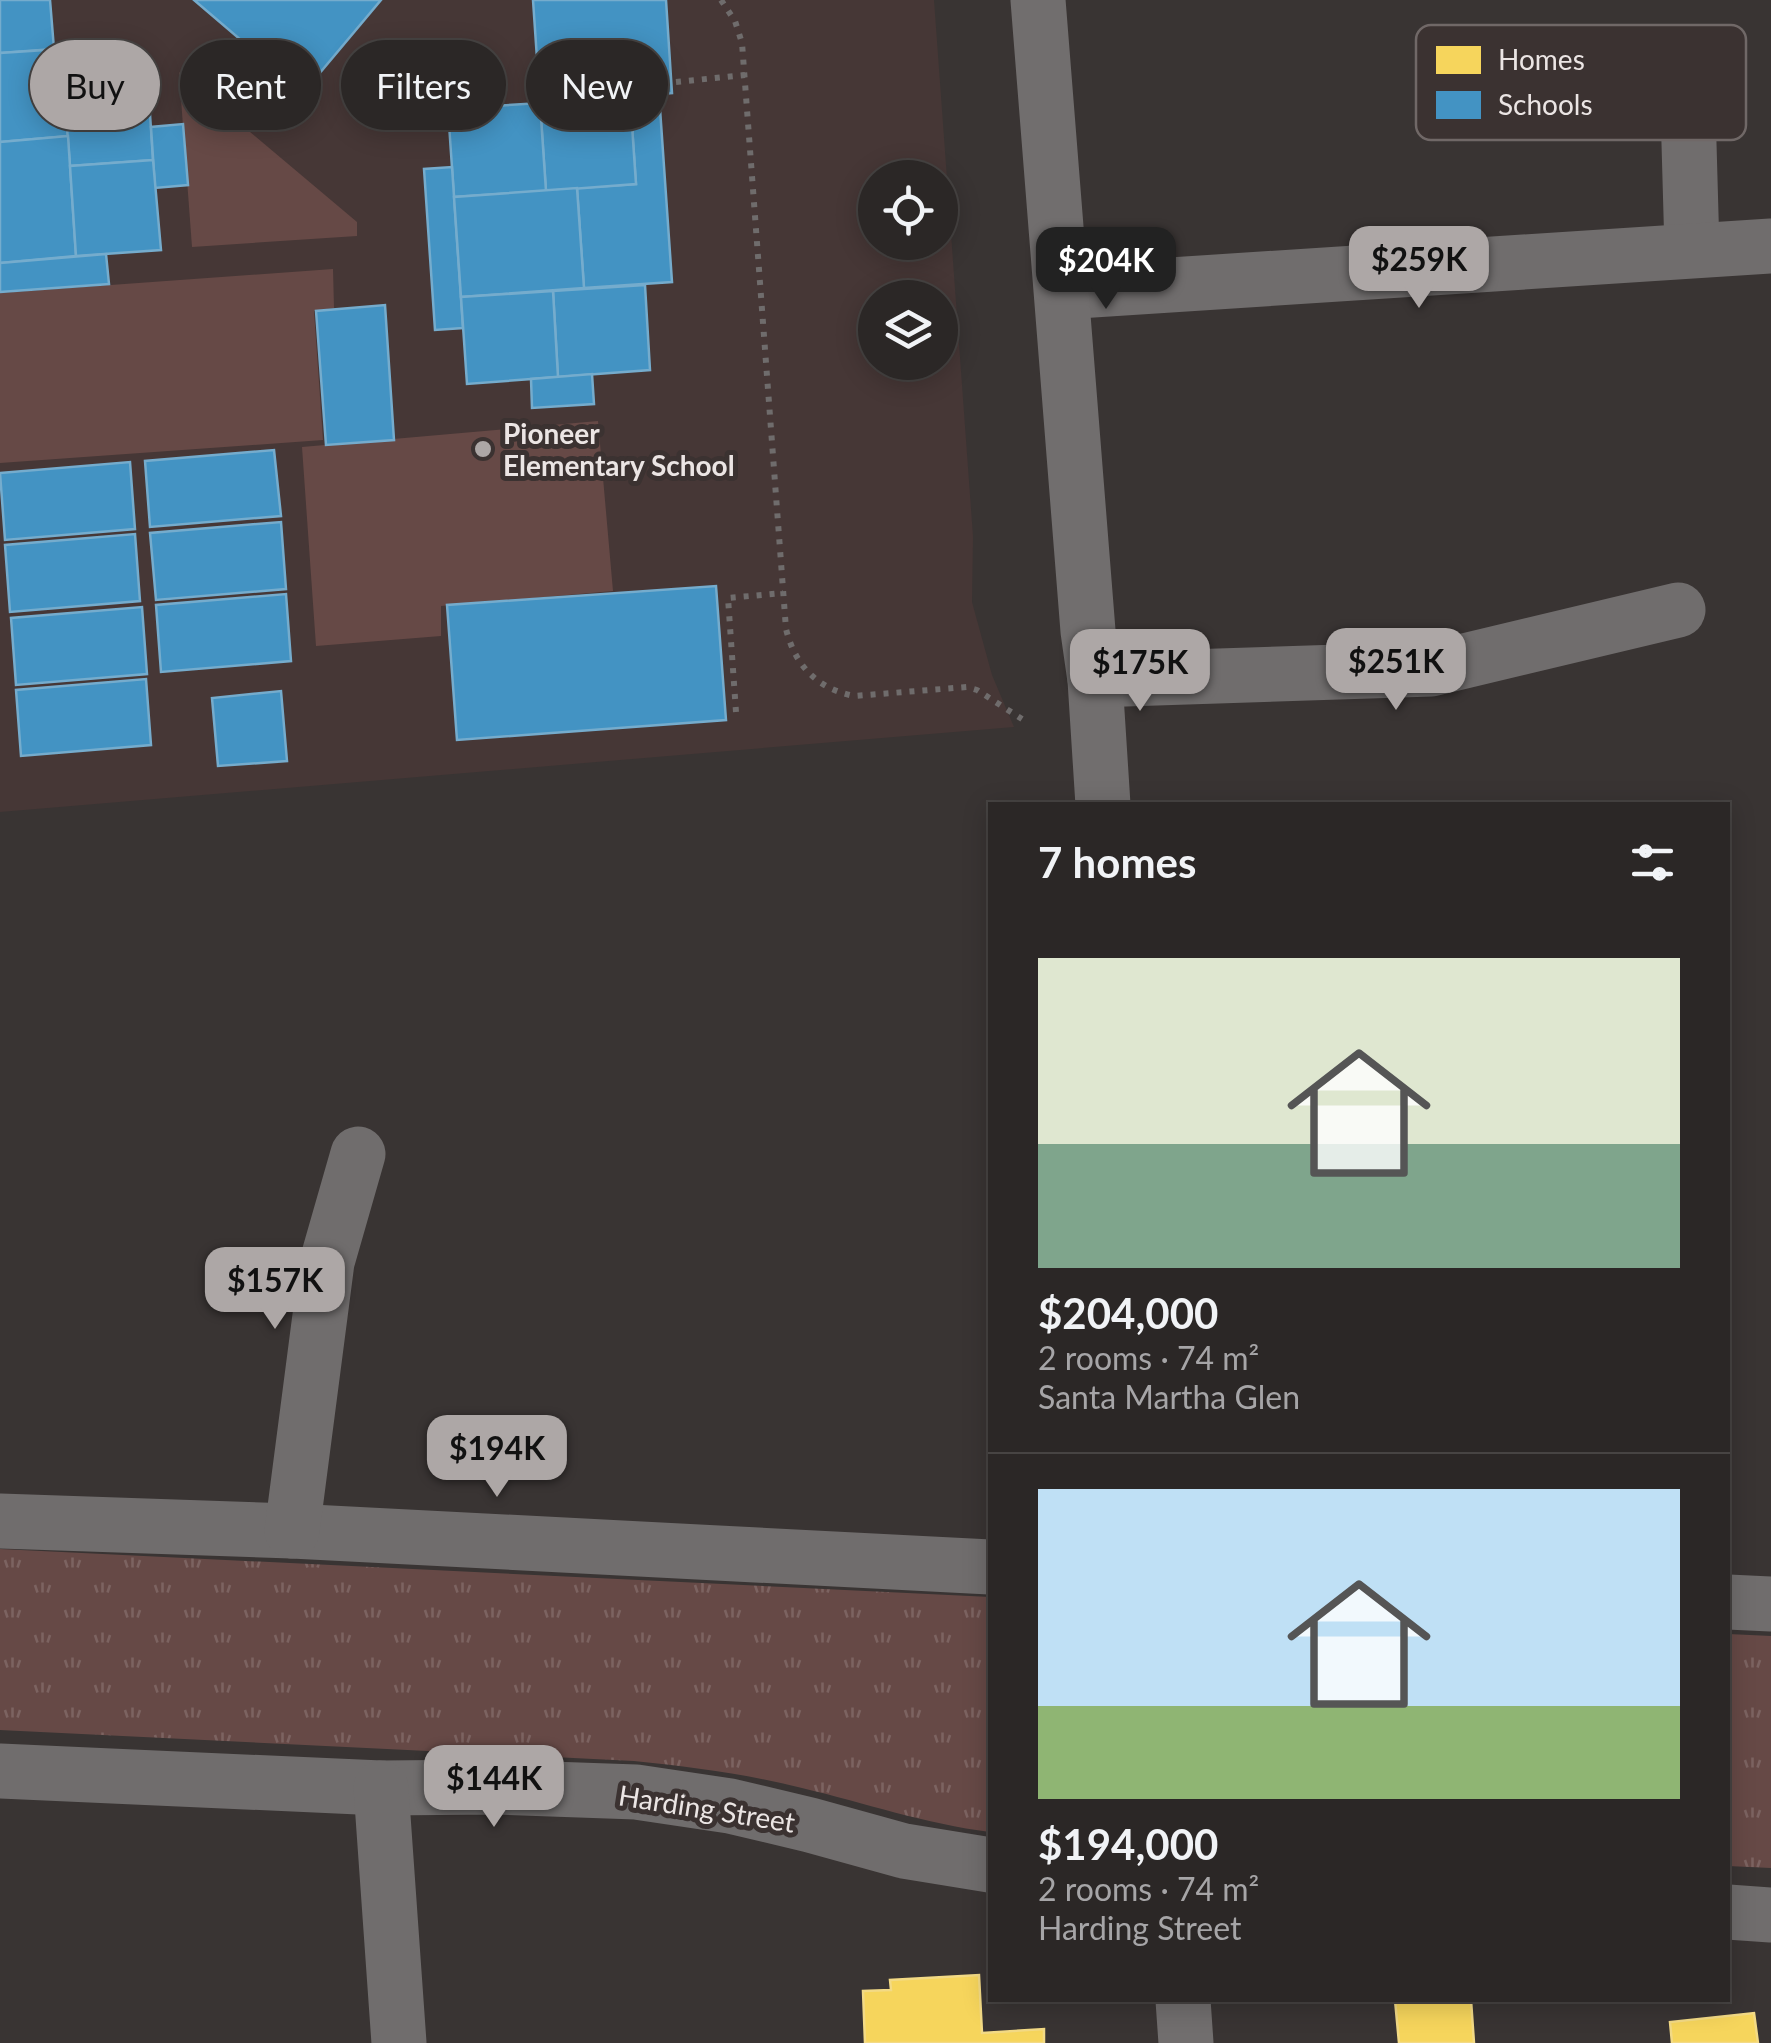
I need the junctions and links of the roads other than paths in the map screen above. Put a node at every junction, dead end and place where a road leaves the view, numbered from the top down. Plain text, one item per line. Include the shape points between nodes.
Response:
1 (1038, 0) edge
2 (1689, 140) edge
3 (1771, 246) edge
4 (1692, 250) junction
5 (1062, 292) junction
6 (1678, 610) dead end
7 (1095, 680) junction
8 (1103, 802) edge
9 (358, 1154) dead end
10 (0, 1520) edge
11 (292, 1531) junction
12 (988, 1567) edge
13 (1730, 1602) edge
14 (1771, 1604) edge
15 (0, 1771) edge
16 (382, 1788) junction
17 (988, 1865) edge
18 (1730, 1912) edge
19 (1771, 1914) edge
20 (1183, 2002) edge
21 (399, 2043) edge
22 (1186, 2043) edge

1 - 5 main road
2 - 4 street
3 - 4 street
4 - 5 street
5 - 7 main road
6 - 7 street via 1431,669
7 - 8 main road
9 - 11 street via 328,1262
10 - 11 street
11 - 12 street
13 - 14 street
15 - 16 street, Harding Street
16 - 17 street, Harding Street via 636,1792 730,1806 904,1851
16 - 21 street
18 - 19 street
20 - 22 main road

